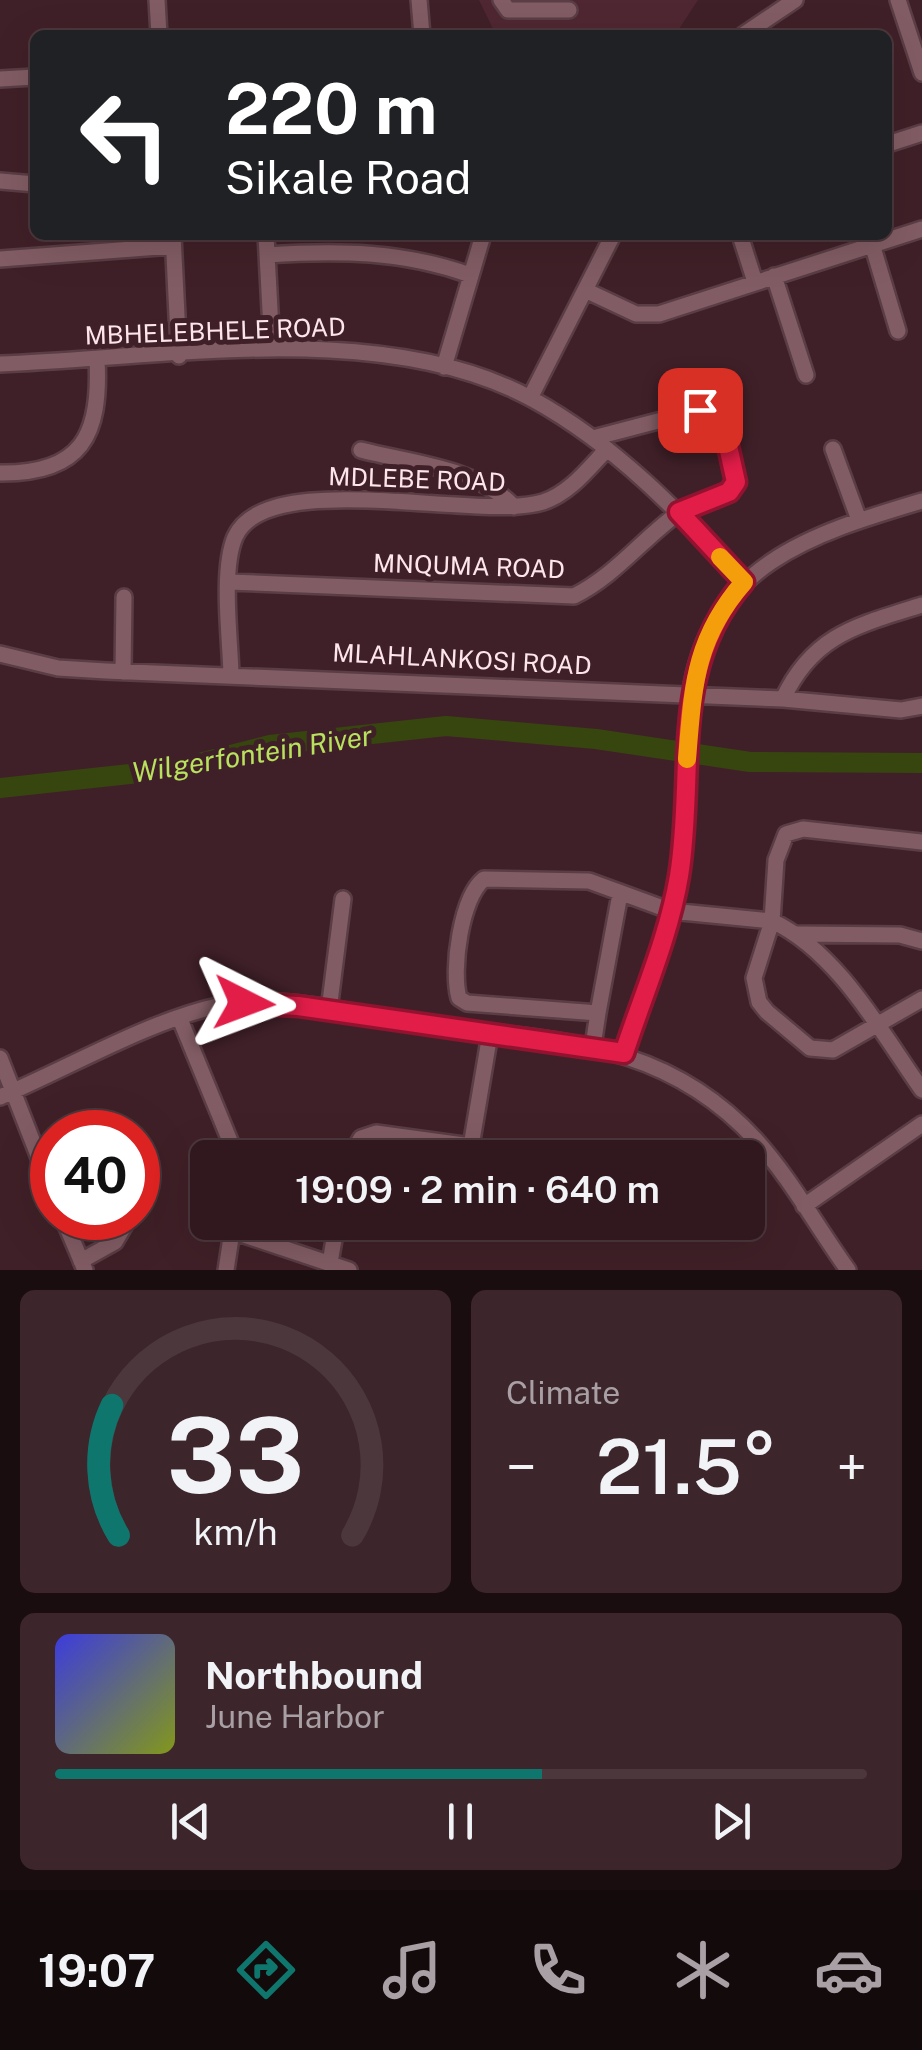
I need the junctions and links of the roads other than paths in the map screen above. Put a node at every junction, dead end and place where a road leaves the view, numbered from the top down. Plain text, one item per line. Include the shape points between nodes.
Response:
1 (156, 0) edge
2 (419, 0) edge
3 (501, 0) edge
4 (795, 0) edge
5 (898, 0) edge
6 (569, 10) dead end
7 (159, 30) edge
8 (422, 30) edge
9 (750, 30) edge
10 (922, 73) edge
11 (30, 77) edge
12 (0, 79) edge
13 (922, 134) edge
14 (892, 143) edge
15 (0, 180) edge
16 (30, 183) edge
17 (922, 228) edge
18 (892, 238) edge
19 (63, 240) edge
20 (173, 240) edge
21 (266, 240) edge
22 (389, 240) edge
23 (481, 240) edge
24 (610, 240) edge
25 (742, 240) edge
26 (884, 240) edge
27 (358, 244) edge
28 (872, 244) junction
29 (388, 254) junction
30 (66, 255) junction
31 (267, 255) junction
32 (0, 259) edge
33 (470, 275) junction
34 (774, 276) junction
35 (756, 282) junction
36 (584, 290) junction
37 (898, 330) dead end
38 (272, 348) junction
39 (179, 356) junction
40 (97, 360) junction
41 (0, 364) edge
42 (444, 368) junction
43 (806, 375) dead end
44 (530, 398) junction
45 (593, 438) junction
46 (607, 449) junction
47 (833, 449) dead end
48 (361, 450) dead end
49 (0, 474) edge
50 (922, 501) edge
51 (514, 507) junction
52 (679, 512) junction
53 (859, 520) junction
54 (230, 582) junction
55 (744, 582) junction
56 (124, 597) dead end
57 (922, 606) edge
58 (0, 654) edge
59 (122, 672) junction
60 (231, 674) junction
61 (690, 696) junction
62 (784, 699) junction
63 (922, 706) edge
64 (922, 842) edge
65 (620, 894) junction
66 (343, 898) dead end
67 (671, 910) junction
68 (772, 921) junction
69 (796, 934) junction
70 (922, 941) edge
71 (922, 999) edge
72 (329, 1010) junction
73 (598, 1013) junction
74 (180, 1018) junction
75 (878, 1027) junction
76 (490, 1034) junction
77 (593, 1046) junction
78 (624, 1053) junction
79 (0, 1058) edge
80 (922, 1090) edge
81 (6, 1094) edge
82 (922, 1124) edge
83 (230, 1140) edge
84 (360, 1140) edge
85 (411, 1140) edge
86 (472, 1140) edge
87 (30, 1145) edge
88 (804, 1206) junction
89 (73, 1240) edge
90 (116, 1240) edge
91 (231, 1240) edge
92 (269, 1240) edge
93 (334, 1240) edge
94 (330, 1262) junction
95 (83, 1266) edge
96 (226, 1270) edge
97 (349, 1270) edge
98 (848, 1270) edge

1 - 7 street
2 - 8 street
3 - 6 street via 508,10
4 - 9 street
5 - 10 street
11 - 12 street
13 - 14 street
15 - 16 street
17 - 18 street
19 - 30 street
20 - 30 street
20 - 39 street
21 - 31 street
22 - 29 street
23 - 33 street
24 - 36 street
25 - 35 street
26 - 28 street
27 - 29 street
27 - 31 street
28 - 34 street
28 - 37 street
29 - 33 street
30 - 32 street
31 - 38 street
33 - 42 street
34 - 35 street
34 - 43 street
35 - 36 street via 646,316
36 - 44 street
38 - 39 street, MBHELEBHELE ROAD
38 - 42 street, MBHELEBHELE ROAD via 365,350
39 - 40 street, MBHELEBHELE ROAD
40 - 41 street, MBHELEBHELE ROAD
40 - 49 street via 97,418 83,440 47,470
42 - 44 street, MBHELEBHELE ROAD
44 - 45 street, MBHELEBHELE ROAD
45 - 46 street, MBHELEBHELE ROAD
45 - 52 street via 685,411 709,413 724,428 736,482 729,492
46 - 51 street, MDLEBE ROAD via 565,492
46 - 52 street, MBHELEBHELE ROAD
47 - 53 street
48 - 51 street via 474,481
50 - 53 street
51 - 54 street, MDLEBE ROAD via 328,500 265,512 237,532
52 - 54 street, MNQUMA ROAD via 574,596
52 - 55 street, MBHELEBHELE ROAD
53 - 55 street via 797,543
54 - 60 street, MDLEBE ROAD
55 - 61 street via 712,622
56 - 59 street
57 - 62 street via 822,645
58 - 59 street, MLAHLANKOSI ROAD via 58,668
59 - 60 street, MLAHLANKOSI ROAD
60 - 61 street, MLAHLANKOSI ROAD
61 - 62 street, MLAHLANKOSI ROAD
61 - 67 street via 681,861
62 - 63 street, MLAHLANKOSI ROAD via 880,709
64 - 68 street via 792,830 776,860
65 - 67 street
65 - 73 street
65 - 73 street via 588,881 495,876 476,886 466,902 456,982 462,1001
66 - 72 street
67 - 68 street
67 - 78 street
68 - 69 street
68 - 75 street via 754,978 767,1012 795,1039 820,1050
69 - 70 street
69 - 75 street
71 - 75 street
72 - 74 street via 244,1003
72 - 76 street
73 - 77 street
74 - 81 street
74 - 83 street
75 - 80 street
76 - 77 street
76 - 86 street
77 - 78 street
78 - 88 street via 680,1077 734,1118
79 - 81 street
81 - 87 street
82 - 88 street
84 - 85 street via 376,1133
88 - 98 street
89 - 95 street
90 - 95 street
91 - 96 street
92 - 94 street
93 - 94 street
94 - 97 street

